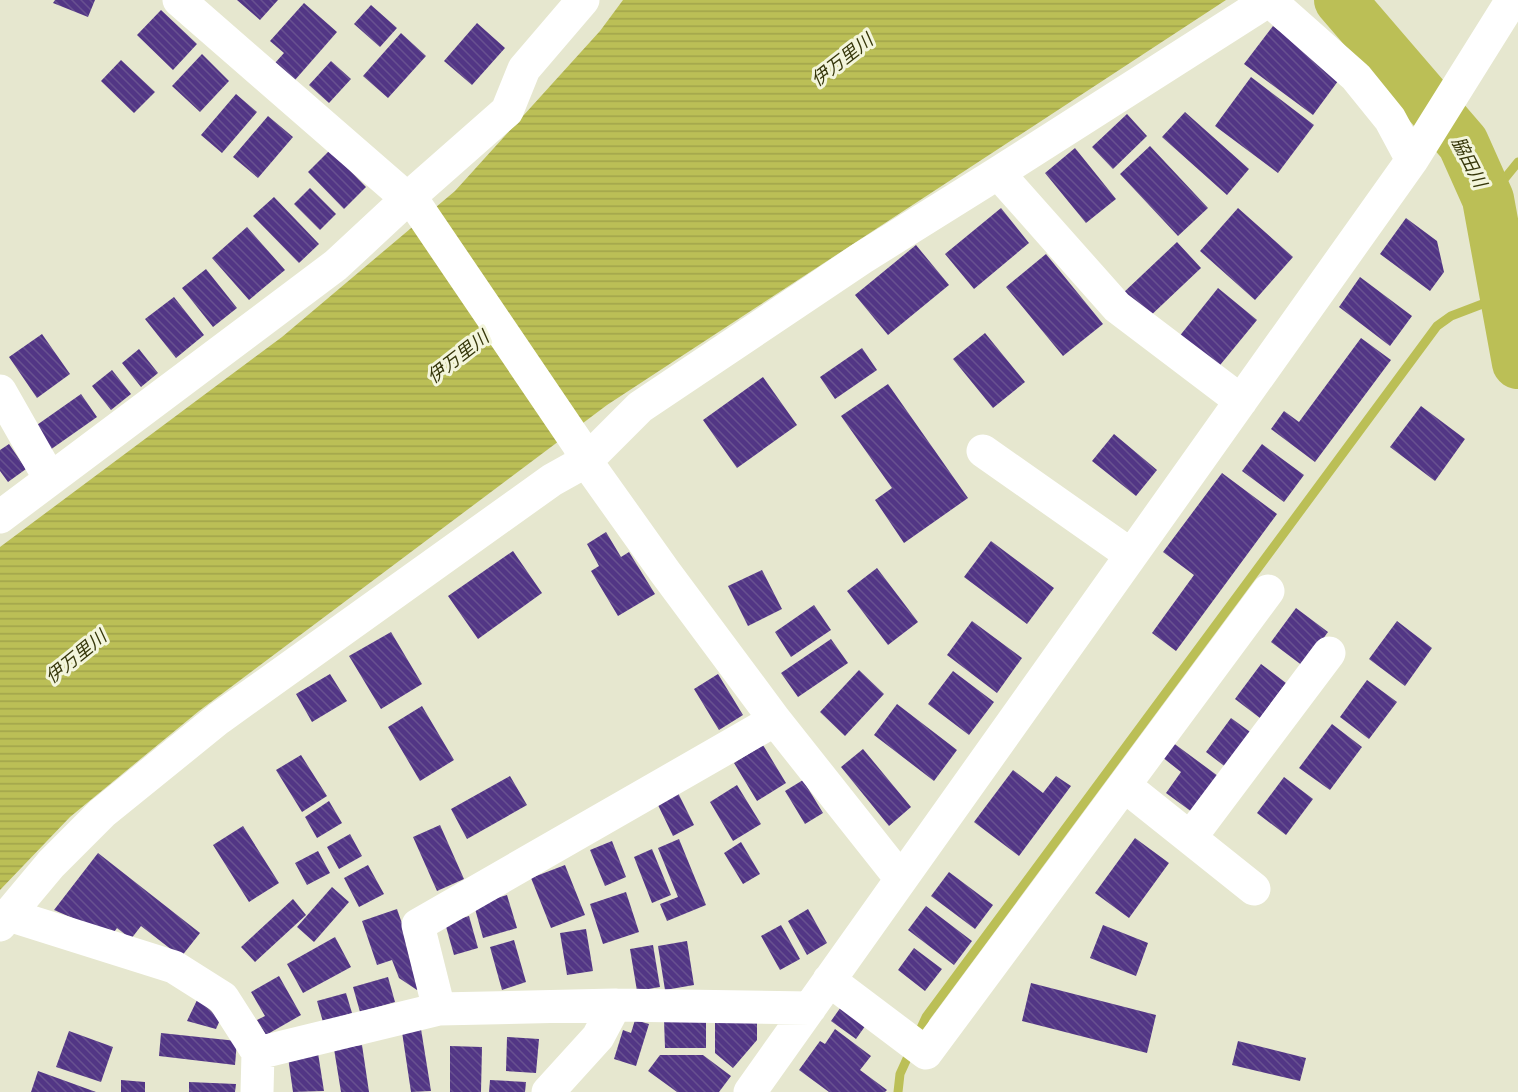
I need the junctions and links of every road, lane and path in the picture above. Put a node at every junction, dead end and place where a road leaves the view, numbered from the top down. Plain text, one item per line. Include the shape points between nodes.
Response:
1 (179, 0) edge
2 (583, 0) edge
3 (1269, 0) edge
4 (1512, 0) edge
5 (1412, 160) junction
6 (998, 174) junction
7 (413, 203) junction
8 (0, 391) edge
9 (1240, 401) junction
10 (9, 431) edge
11 (983, 451) dead end
12 (582, 453) junction
13 (50, 479) junction
14 (0, 517) edge
15 (1131, 555) junction
16 (1268, 591) dead end
17 (1329, 652) dead end
18 (775, 720) junction
19 (1125, 786) junction
20 (1190, 838) junction
21 (901, 879) junction
22 (1254, 889) dead end
23 (5, 920) edge
24 (829, 980) junction
25 (615, 1005) junction
26 (810, 1008) junction
27 (440, 1009) junction
28 (258, 1053) junction
29 (257, 1092) edge
30 (548, 1092) edge
31 (750, 1092) edge

1 - 7 street
2 - 7 street via 524,69 507,111
3 - 5 street via 1356,77 1390,118
3 - 6 street
4 - 5 street
5 - 9 street
6 - 9 street via 1117,307
6 - 12 street via 862,258 640,407
7 - 12 street
7 - 13 street
8 - 10 street
9 - 15 street
10 - 13 street
11 - 15 street
12 - 18 street via 664,572
12 - 23 street via 552,480 218,719 102,813 51,864
13 - 14 street
15 - 21 street
16 - 19 street
17 - 20 street
18 - 21 street
18 - 27 street via 418,925
19 - 20 street
19 - 24 street via 914,1044
20 - 22 street
21 - 24 street
23 - 28 street via 174,967 223,998
24 - 26 street
25 - 26 street
25 - 27 street
25 - 30 street via 598,1037
26 - 31 street
27 - 28 street
28 - 29 street

